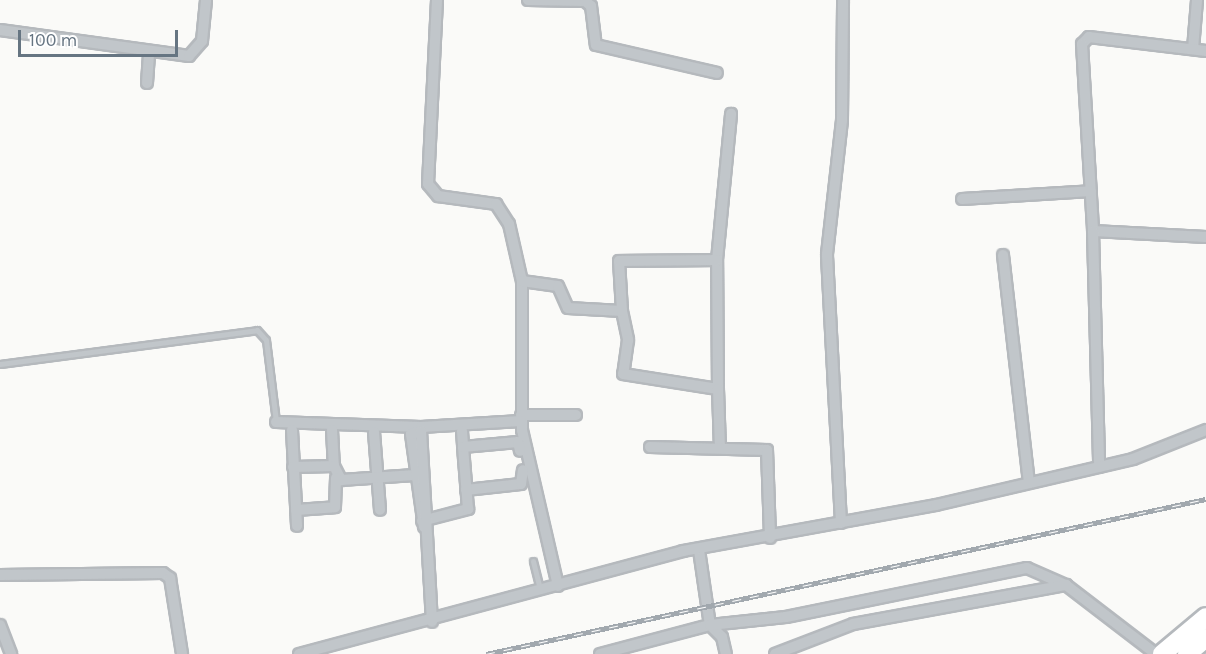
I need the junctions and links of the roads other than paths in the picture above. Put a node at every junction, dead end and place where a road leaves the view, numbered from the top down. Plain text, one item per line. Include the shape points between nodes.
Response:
1 (206, 0) edge
2 (437, 0) edge
3 (528, 0) edge
4 (843, 0) edge
5 (1197, 0) edge
6 (0, 30) edge
7 (1193, 49) junction
8 (1206, 51) edge
9 (149, 52) junction
10 (717, 73) dead end
11 (147, 83) dead end
12 (731, 114) dead end
13 (1090, 190) junction
14 (962, 199) dead end
15 (1093, 231) junction
16 (1206, 237) edge
17 (1002, 255) dead end
18 (717, 260) junction
19 (522, 281) junction
20 (622, 310) junction
21 (0, 364) edge
22 (718, 388) junction
23 (576, 415) dead end
24 (521, 418) junction
25 (276, 422) joint
26 (292, 430) dead end
27 (332, 430) dead end
28 (1206, 430) edge
29 (462, 431) dead end
30 (374, 432) dead end
31 (464, 447) junction
32 (650, 447) dead end
33 (720, 448) junction
34 (334, 466) junction
35 (293, 467) junction
36 (1099, 467) junction
37 (378, 477) junction
38 (336, 478) junction
39 (1029, 482) junction
40 (466, 490) junction
41 (296, 510) junction
42 (380, 510) dead end
43 (424, 523) junction
44 (841, 523) junction
45 (297, 526) dead end
46 (770, 538) junction
47 (699, 550) junction
48 (533, 561) dead end
49 (0, 575) edge
50 (1066, 585) junction
51 (558, 586) junction
52 (540, 589) junction
53 (432, 622) junction
54 (0, 625) edge
55 (710, 625) junction
56 (1202, 630) edge
57 (11, 654) edge
58 (182, 654) edge
59 (299, 654) edge
60 (600, 654) edge
61 (726, 654) edge
62 (775, 654) edge
63 (1156, 654) edge
64 (1162, 654) edge
65 (1187, 654) edge

1 - 9 street via 202,41 194,54
2 - 19 street via 428,184 438,196 501,208
3 - 10 street via 585,1 591,6 596,45
4 - 44 street via 842,120 827,254
5 - 7 street
6 - 9 street
7 - 8 street
7 - 13 street via 1083,39
9 - 11 street
12 - 18 street
13 - 14 street
13 - 15 street
15 - 16 street
15 - 36 street
17 - 39 street
18 - 20 street via 619,261
18 - 22 street
19 - 20 street via 558,286 568,308
19 - 24 street
20 - 22 street via 627,332 623,374
21 - 25 lane via 257,330 266,340
22 - 33 street
23 - 24 street
24 - 25 street via 422,427
24 - 51 street
26 - 35 street
27 - 34 street
28 - 36 street
29 - 31 street
30 - 37 street
31 - 40 street
31 - 40 street via 519,442 525,480
32 - 33 street
33 - 46 street via 770,454
34 - 35 street
34 - 38 street
35 - 41 street
36 - 39 street
37 - 38 street
37 - 42 street
37 - 43 street via 419,474
38 - 41 street via 335,507
39 - 44 street
40 - 43 street via 466,511
41 - 45 street
43 - 53 street
44 - 46 street
46 - 47 street
47 - 51 street
47 - 55 street
48 - 52 lane
49 - 58 street via 163,573 170,578
50 - 55 street via 1027,568 786,617
50 - 62 street via 853,624
50 - 63 street
51 - 52 street
52 - 53 street
53 - 59 street
54 - 57 street
55 - 60 street
55 - 61 street via 722,637
56 - 64 highway
56 - 65 highway

